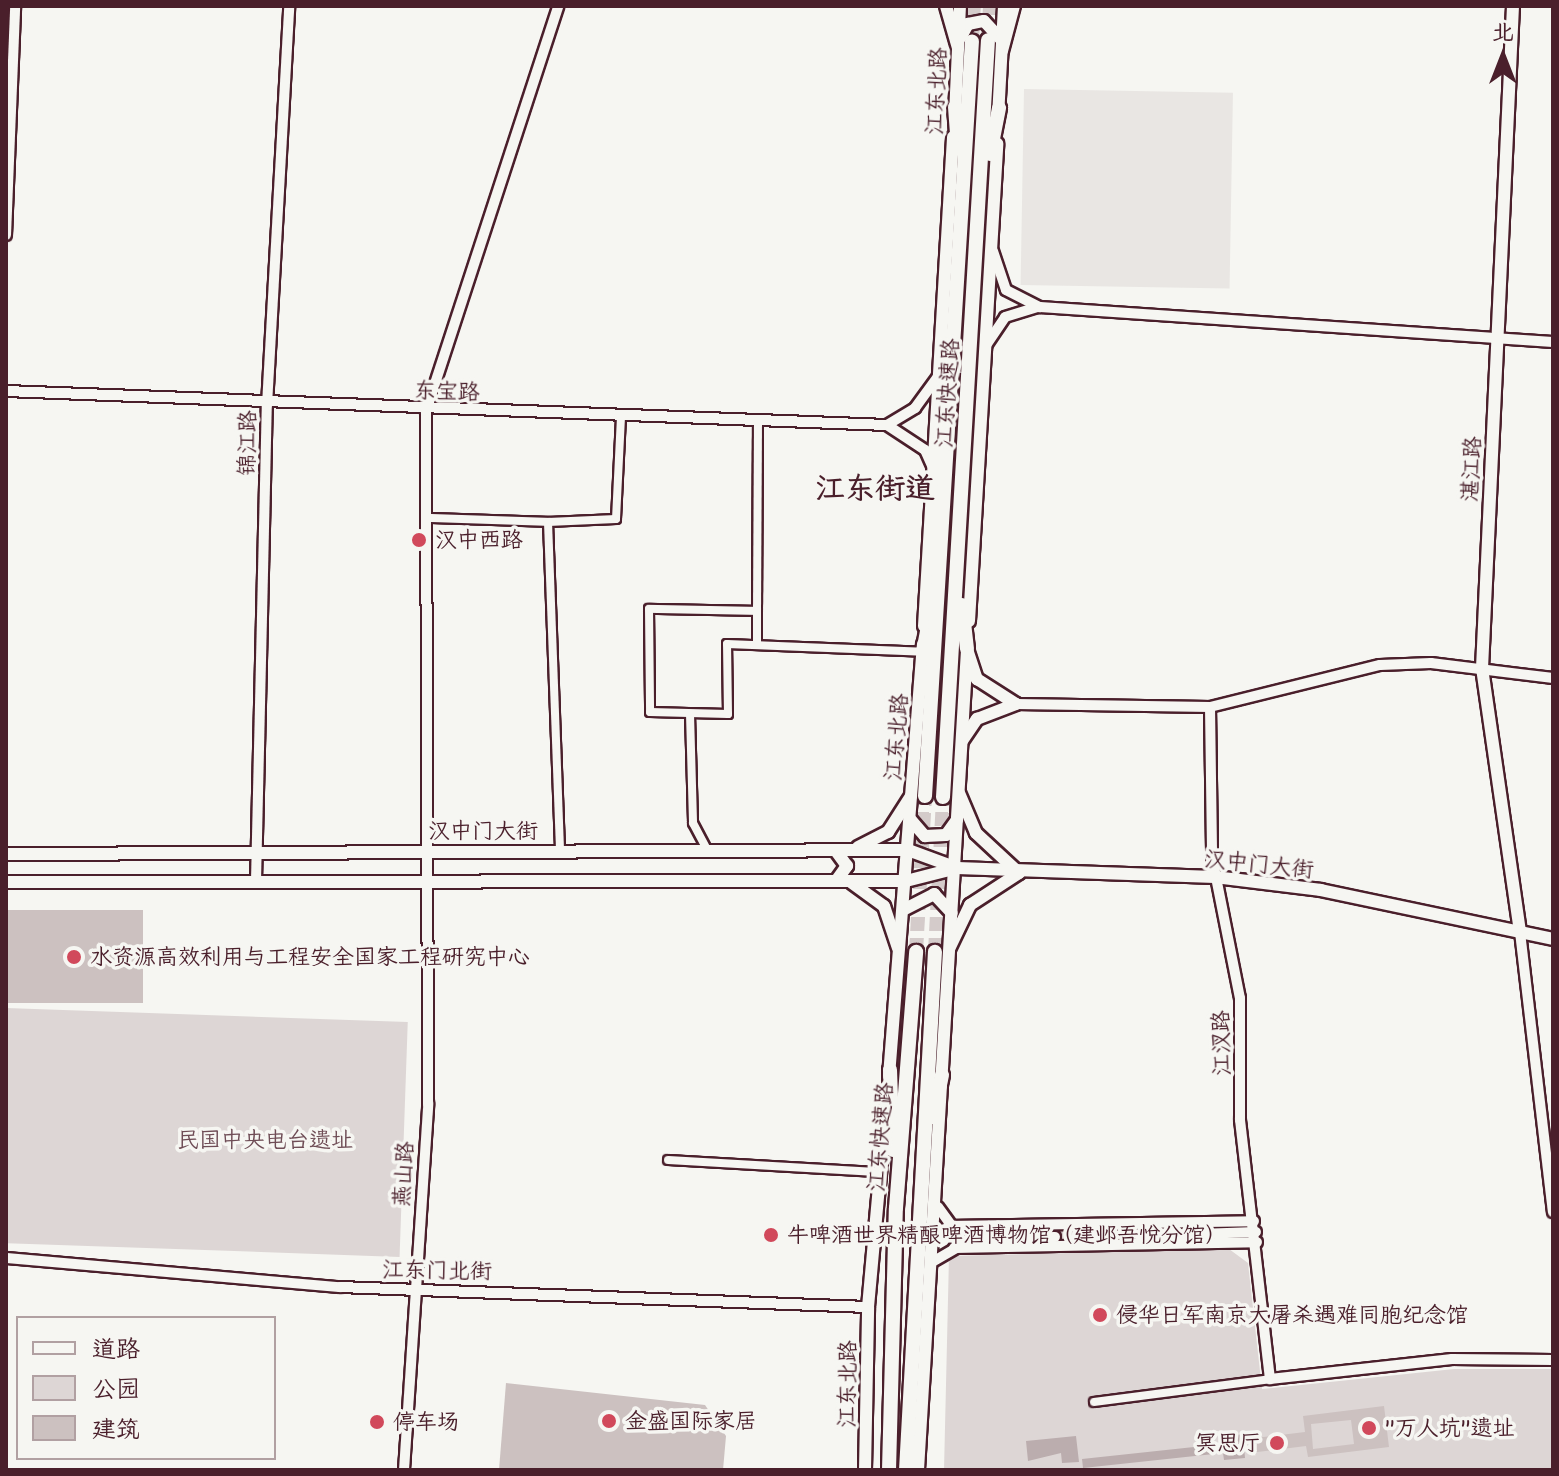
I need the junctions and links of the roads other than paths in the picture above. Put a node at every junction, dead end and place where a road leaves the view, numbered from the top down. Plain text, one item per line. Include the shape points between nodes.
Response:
1 (15, 6) edge
2 (289, 6) edge
3 (558, 6) edge
4 (946, 6) edge
5 (960, 6) edge
6 (1004, 6) edge
7 (1014, 6) edge
8 (1513, 6) edge
9 (963, 44) junction
10 (997, 44) junction
11 (955, 107) junction
12 (999, 108) junction
13 (962, 206) junction
14 (980, 206) junction
15 (6, 235) edge
16 (991, 245) junction
17 (1040, 307) junction
18 (1498, 339) junction
19 (1553, 342) edge
20 (986, 345) junction
21 (941, 372) junction
22 (6, 391) edge
23 (267, 405) junction
24 (426, 411) junction
25 (621, 415) junction
26 (758, 421) junction
27 (887, 425) junction
28 (934, 469) junction
29 (428, 518) junction
30 (548, 522) junction
31 (941, 561) junction
32 (958, 562) junction
33 (757, 611) junction
34 (757, 644) junction
35 (967, 649) junction
36 (923, 652) junction
37 (1482, 668) junction
38 (1553, 678) edge
39 (1016, 704) junction
40 (1210, 707) junction
41 (690, 714) junction
42 (962, 741) junction
43 (959, 793) junction
44 (918, 796) junction
45 (943, 797) tunnel mouth
46 (910, 819) junction
47 (957, 820) junction
48 (908, 850) junction
49 (430, 851) junction
50 (560, 851) junction
51 (708, 851) junction
52 (836, 851) junction
53 (850, 851) junction
54 (257, 853) junction
55 (6, 854) edge
56 (957, 868) junction
57 (1019, 873) junction
58 (1215, 877) junction
59 (256, 881) junction
60 (430, 881) junction
61 (842, 881) junction
62 (906, 881) junction
63 (6, 882) edge
64 (905, 909) junction
65 (952, 913) junction
66 (1520, 932) junction
67 (1553, 939) edge
68 (898, 948) junction
69 (942, 950) junction
70 (916, 952) tunnel mouth
71 (890, 1070) junction
72 (942, 1075) junction
73 (668, 1160) dead end
74 (923, 1168) junction
75 (877, 1172) junction
76 (938, 1207) junction
77 (896, 1208) junction
78 (1553, 1212) edge
79 (1132, 1225) junction
80 (948, 1226) junction
81 (1088, 1227) junction
82 (1107, 1227) junction
83 (1063, 1228) junction
84 (1256, 1232) junction
85 (972, 1239) junction
86 (1137, 1240) junction
87 (1058, 1242) junction
88 (1086, 1245) junction
89 (1109, 1245) junction
90 (954, 1248) junction
91 (6, 1258) edge
92 (934, 1261) junction
93 (416, 1289) junction
94 (868, 1307) junction
95 (1553, 1360) edge
96 (1270, 1379) junction
97 (1094, 1402) dead end
98 (404, 1470) edge
99 (865, 1470) edge
100 (889, 1470) edge
101 (906, 1470) edge
102 (918, 1470) edge

1 - 15 street
2 - 23 street, 锦江路
3 - 24 street, 燕山路
4 - 9 main road
5 - 9 main road, 江东北路
6 - 10 main road
7 - 10 main road
8 - 18 main road, 湛江路
9 - 10 main road via 978,21 993,24
9 - 11 main road, 江东北路
9 - 13 highway, 江东快速路
10 - 12 main road
10 - 14 highway, 江东快速路
11 - 13 highway
11 - 21 main road, 江东北路
12 - 14 highway
12 - 16 main road
13 - 31 highway, 江东快速路
14 - 32 highway, 江东快速路
16 - 17 street via 1006,290
16 - 20 main road
17 - 18 street
17 - 20 street via 1005,317
18 - 19 street
18 - 37 main road, 湛江路
20 - 35 main road
21 - 27 street via 915,408
21 - 28 main road, 江东北路
22 - 23 street, 东宝路
23 - 24 street, 东宝路
23 - 54 street, 锦江路
24 - 25 street, 东宝路
24 - 29 street, 燕山路
25 - 26 street, 东宝路
25 - 30 street via 616,519
26 - 27 street, 东宝路
26 - 33 street
27 - 28 street via 925,450
28 - 36 main road, 江东北路
29 - 30 street
29 - 49 street, 燕山路
30 - 50 street
31 - 36 highway
31 - 44 highway, 江东快速路
32 - 35 highway
32 - 45 highway, 江东快速路
33 - 34 street
33 - 41 street via 649,609 650,712
34 - 36 street
34 - 41 street via 727,644 728,714
35 - 39 main road via 985,687
35 - 42 main road
36 - 44 main road, 江东北路
37 - 38 street
37 - 40 street via 1380,665
37 - 66 main road, 湛江路
39 - 40 street
39 - 42 main road via 977,719
40 - 58 street, 江汊路
41 - 51 street via 693,823
42 - 43 main road
43 - 47 main road
43 - 57 main road via 976,833
44 - 46 main road, 江东北路
44 - 53 main road via 888,832
46 - 47 main road via 925,836 946,835
46 - 48 main road, 江东北路
47 - 56 main road
48 - 53 main road, 汉中门大街
48 - 56 main road, 汉中门大街
48 - 62 main road, 江东北路
49 - 50 main road, 汉中门大街
49 - 54 main road, 汉中门大街
49 - 60 street, 燕山路
50 - 51 main road, 汉中门大街
51 - 52 main road, 汉中门大街
52 - 53 main road, 汉中门大街
52 - 61 main road via 847,866
54 - 55 main road, 汉中门大街
54 - 59 street, 锦江路
56 - 57 main road, 汉中门大街
56 - 62 main road, 汉中门大街
56 - 65 main road
57 - 58 main road, 汉中门大街
57 - 69 main road via 970,905
58 - 66 main road, 汉中门大街 via 1321,890
58 - 84 street, 江汊路 via 1240,998 1240,1120
59 - 60 main road, 汉中门大街
59 - 63 main road, 汉中门大街
60 - 61 main road, 汉中门大街
60 - 93 street, 燕山路
61 - 62 main road, 汉中门大街
61 - 68 main road via 884,906
62 - 64 main road, 江东北路
64 - 65 main road via 934,894
64 - 68 main road, 江东北路
65 - 69 main road
66 - 67 main road, 汉中门大街
66 - 78 street
68 - 71 main road, 江东北路
69 - 72 main road
69 - 74 highway, 江东快速路
70 - 77 highway, 江东快速路
71 - 75 main road, 江东北路
71 - 77 highway
72 - 74 highway
72 - 76 main road
73 - 75 street
74 - 101 highway, 江东快速路
75 - 94 main road, 江东北路
76 - 80 street
76 - 92 main road
77 - 100 highway, 江东快速路
79 - 82 street
79 - 84 street
79 - 86 street via 1125,1234
80 - 83 street
80 - 85 street
81 - 82 street
81 - 83 street
81 - 88 street via 1078,1234
82 - 89 street via 1115,1236
83 - 87 street via 1069,1236
84 - 86 street
84 - 96 street, 江汊路
85 - 87 street
85 - 90 street
86 - 89 street
87 - 88 street
87 - 90 street
88 - 89 street
90 - 92 street
91 - 93 street, 江东门北街
92 - 102 main road
93 - 94 street, 江东门北街
93 - 98 street, 燕山路
94 - 99 main road, 江东北路
95 - 96 street via 1452,1359
96 - 97 street

